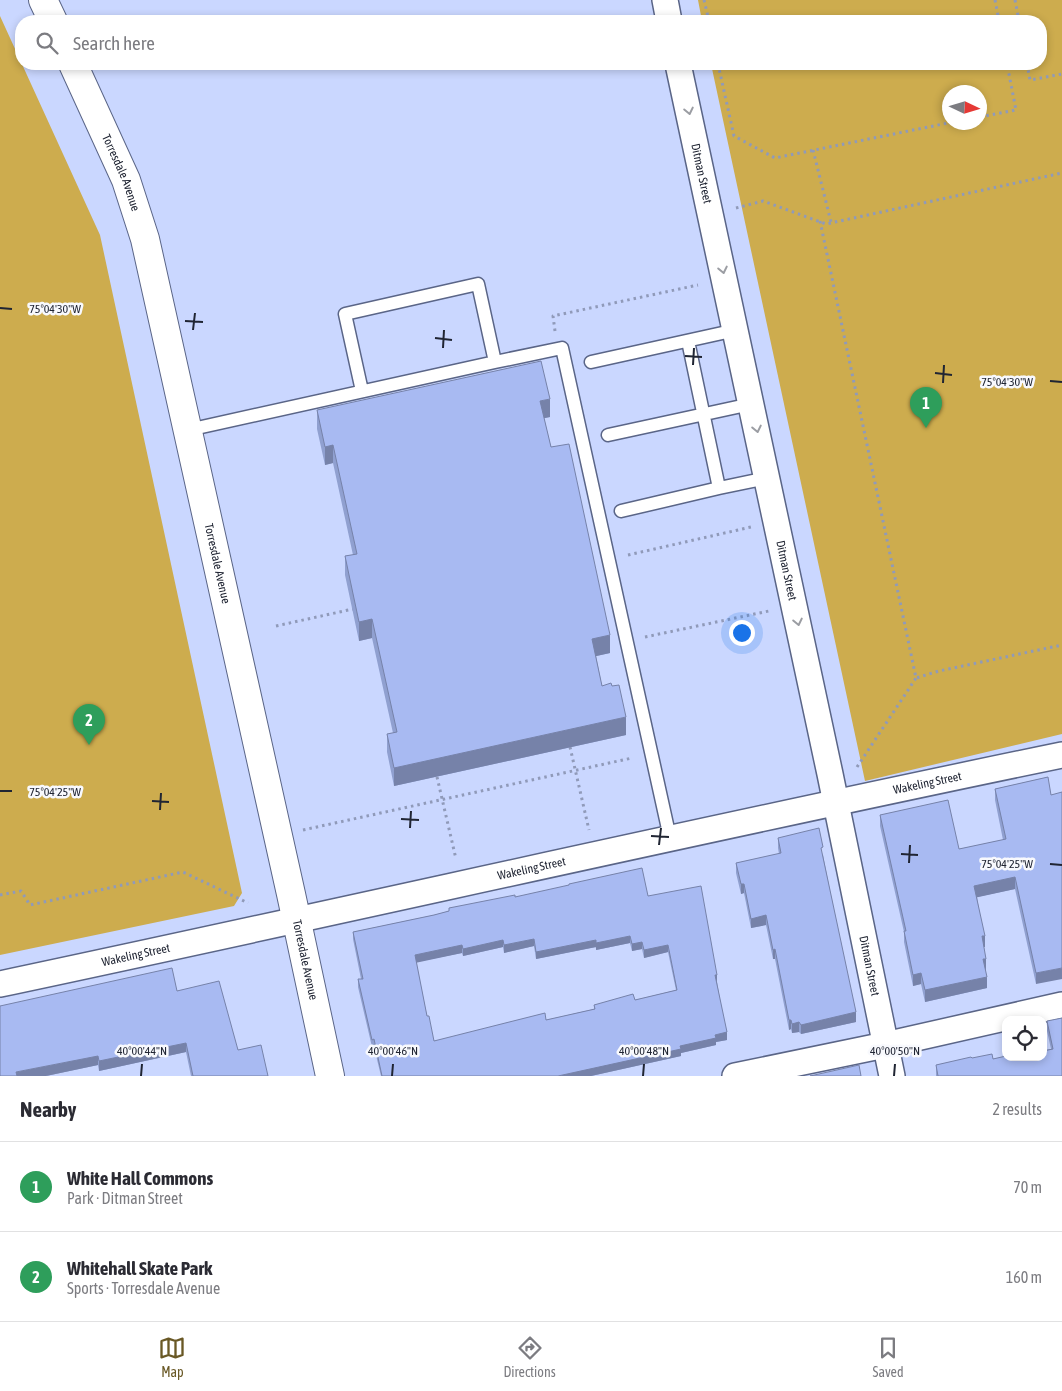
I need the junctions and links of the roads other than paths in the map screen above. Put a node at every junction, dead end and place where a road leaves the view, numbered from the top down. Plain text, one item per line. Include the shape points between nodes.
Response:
1 (43, 0) edge
2 (665, 0) edge
3 (50, 15) edge
4 (668, 15) edge
5 (76, 70) edge
6 (679, 70) edge
7 (736, 330) junction
8 (688, 341) junction
9 (495, 362) junction
10 (591, 362) dead end
11 (362, 391) junction
12 (751, 404) junction
13 (703, 414) junction
14 (188, 430) junction
15 (608, 435) dead end
16 (767, 478) junction
17 (719, 488) junction
18 (621, 511) dead end
19 (1062, 755) edge
20 (836, 802) junction
21 (670, 838) junction
22 (297, 921) junction
23 (0, 984) edge
24 (1062, 1005) edge
25 (885, 1045) junction
26 (330, 1076) edge
27 (734, 1076) edge
28 (892, 1076) edge

1 - 3 main road
2 - 4 street
5 - 14 main road, Torresdale Avenue via 126,180 145,239
6 -> 7 street, Ditman Street
7 - 8 lane
7 - 12 street, Ditman Street
8 - 10 lane
8 - 13 lane
9 - 11 lane
9 - 11 lane via 478,284 468,286 345,314
9 - 21 lane via 562,348
11 - 14 lane
12 - 13 lane
12 -> 16 street, Ditman Street
13 - 15 lane
13 - 17 lane
14 - 22 main road, Torresdale Avenue
16 - 17 lane
16 -> 20 street, Ditman Street
17 - 18 lane
19 - 20 street, Wakeling Street
20 - 21 street, Wakeling Street
20 - 25 street, Ditman Street
21 - 22 street, Wakeling Street
22 - 23 street, Wakeling Street
22 - 26 main road, Torresdale Avenue
24 - 25 street
25 - 27 street
25 - 28 street, Ditman Street

